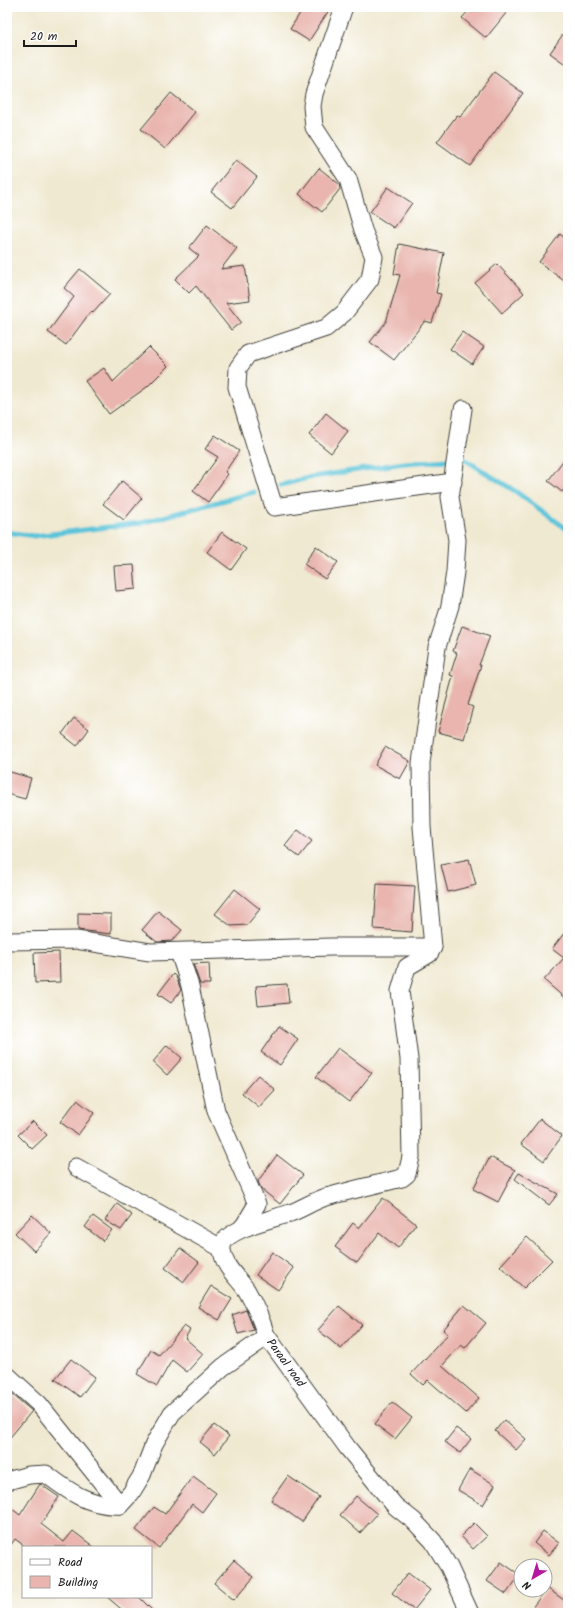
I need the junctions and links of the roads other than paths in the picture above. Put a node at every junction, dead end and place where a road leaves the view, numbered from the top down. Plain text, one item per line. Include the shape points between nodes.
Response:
1 (344, 7) edge
2 (464, 409) dead end
3 (454, 476) junction
4 (7, 941) edge
5 (433, 947) junction
6 (179, 952) junction
7 (76, 1167) dead end
8 (241, 1229) junction
9 (221, 1248) junction
10 (266, 1336) junction
11 (7, 1375) edge
12 (7, 1481) edge
13 (120, 1505) junction
14 (470, 1613) edge

1 - 3 street via 314,94 313,120 314,127 348,179 374,257 370,279 344,313 326,328 248,354 238,368 237,387 274,508
2 - 3 street
3 - 5 street via 450,497 457,540 455,572 450,606 437,647 421,763 422,827
4 - 6 street via 76,940 150,952
5 - 6 street
5 - 8 street via 430,954 407,967 400,991 409,1059 411,1157 407,1174 402,1178 324,1198 290,1213
6 - 8 street via 190,986 216,1111 257,1204
7 - 9 street
8 - 9 street via 226,1240
9 - 10 street via 229,1269 246,1290 260,1317
10 - 13 street, Paraal road via 223,1367 172,1413 154,1444 142,1475
10 - 14 street, Paraal road via 395,1506 433,1541 449,1567
11 - 13 street via 39,1404
12 - 13 street via 29,1475 46,1474 84,1500 107,1506

